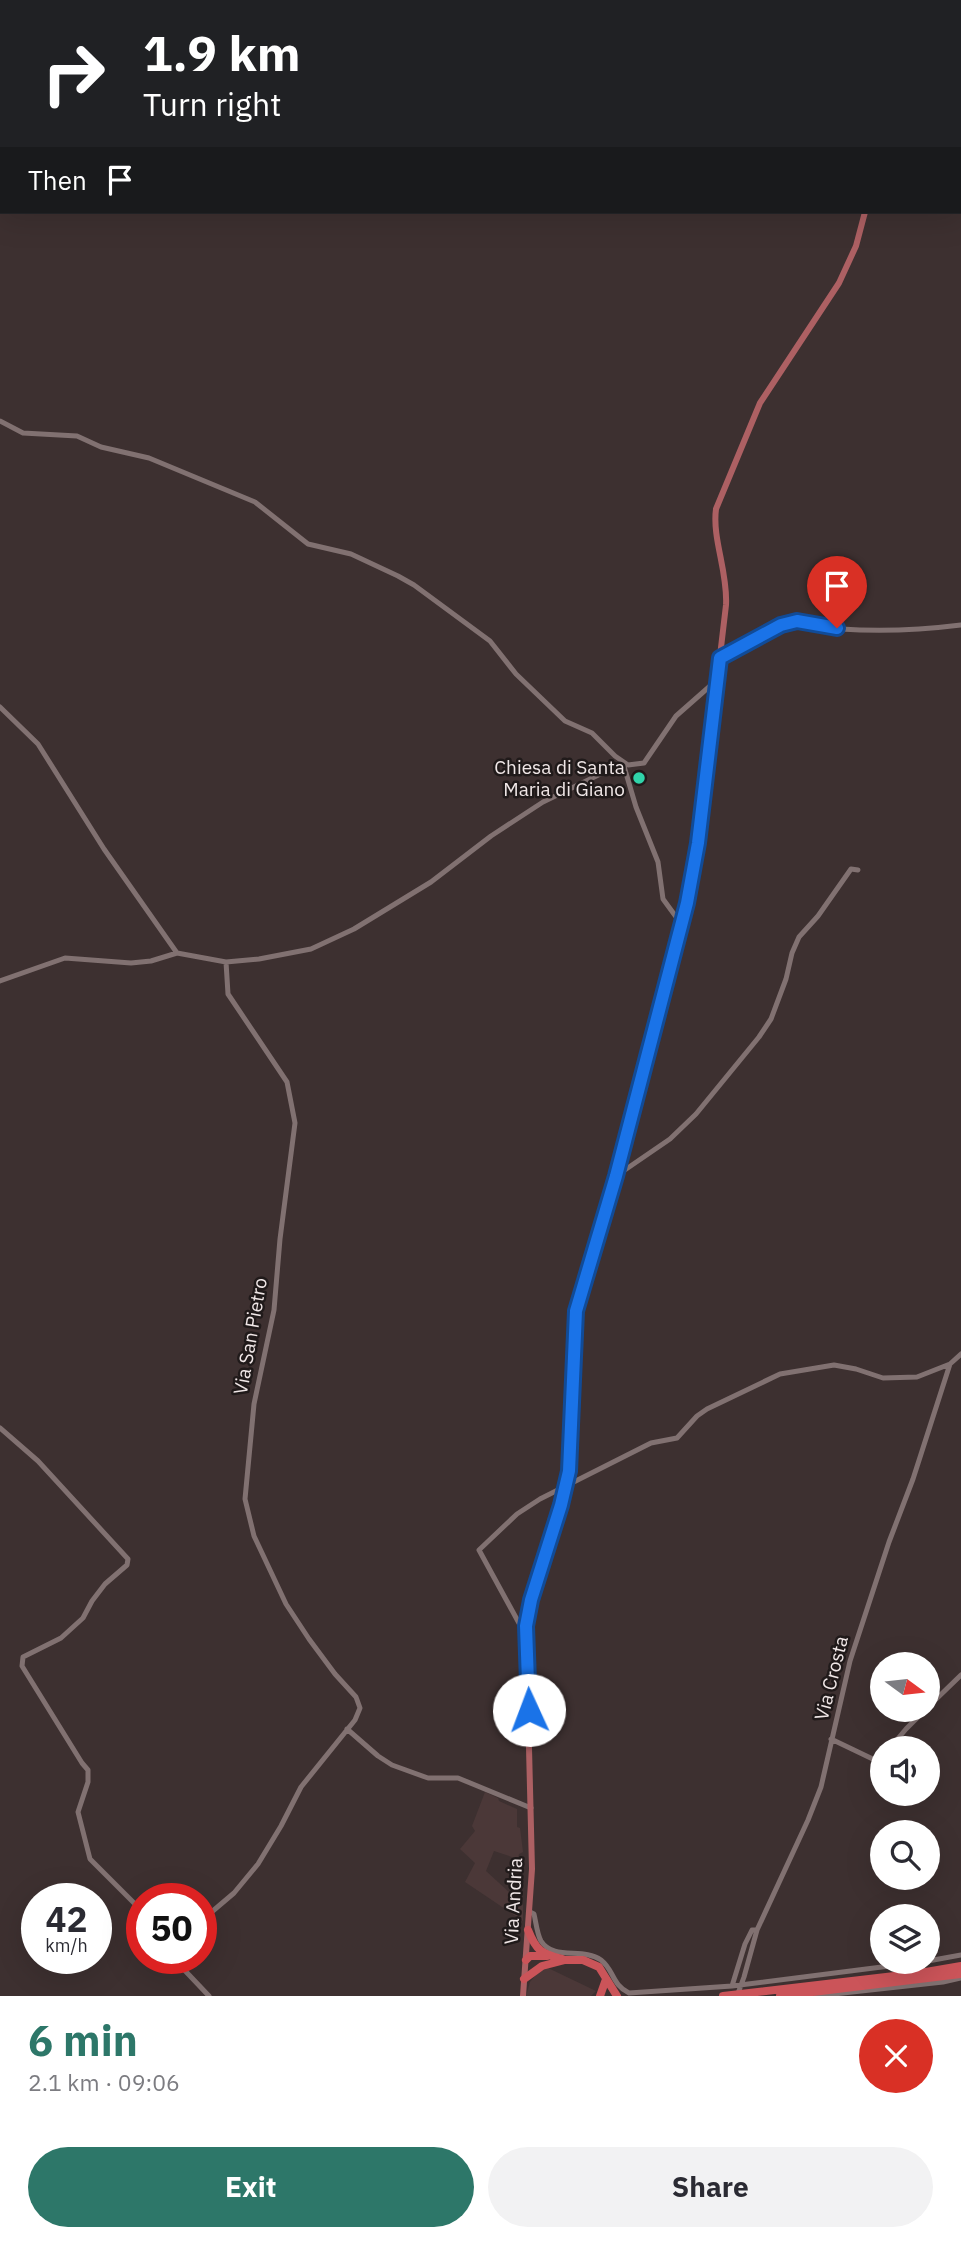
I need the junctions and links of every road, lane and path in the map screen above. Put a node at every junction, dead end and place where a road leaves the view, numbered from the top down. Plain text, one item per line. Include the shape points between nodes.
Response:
1 (864, 214) edge
2 (0, 421) edge
3 (961, 625) edge
4 (720, 658) junction
5 (718, 678) junction
6 (0, 707) edge
7 (623, 763) junction
8 (858, 870) dead end
9 (681, 925) junction
10 (177, 953) junction
11 (226, 961) junction
12 (0, 981) edge
13 (616, 1176) junction
14 (961, 1354) edge
15 (950, 1364) junction
16 (0, 1429) edge
17 (565, 1487) junction
18 (526, 1636) junction
19 (961, 1675) edge
20 (940, 1695) edge
21 (914, 1722) edge
22 (347, 1729) junction
23 (901, 1736) edge
24 (831, 1739) junction
25 (870, 1757) edge
26 (531, 1808) junction
27 (126, 1894) edge
28 (217, 1907) edge
29 (530, 1912) junction
30 (528, 1930) junction
31 (757, 1930) junction
32 (961, 1955) edge
33 (553, 1959) junction
34 (940, 1959) edge
35 (526, 1960) junction
36 (961, 1966) edge
37 (870, 1968) edge
38 (188, 1974) edge
39 (961, 1976) edge
40 (524, 1979) junction
41 (606, 1979) junction
42 (732, 1986) junction
43 (209, 1996) edge
44 (523, 1996) edge
45 (600, 1996) edge
46 (617, 1996) edge
47 (723, 1996) edge
48 (737, 1996) edge
49 (780, 1996) edge
50 (816, 1996) edge

1 - 4 main road, Via Andria via 856,246 839,283 764,397 719,498 715,514 727,590
2 - 7 street via 23,433 77,436 149,458 255,502 308,544 351,555 414,585 490,641 516,674 565,721 592,733
3 - 4 street via 864,630 797,621
4 - 5 main road, Via Andria
5 - 7 street via 677,716 644,763
5 - 9 main road, Via Andria via 696,860
6 - 10 street via 38,744
7 - 9 street via 658,862 663,899
7 - 11 street via 543,802 491,835 431,883 354,929 311,949
8 - 13 street via 851,869 799,937 771,1018 759,1037 696,1114 670,1139
9 - 13 main road, Via Andria
10 - 11 street
10 - 12 street via 131,963 65,958
11 - 22 street, Via San Pietro via 228,994 287,1082 295,1123 274,1310 254,1404 245,1499 254,1536 286,1604 359,1703
13 - 17 main road, Via Andria via 576,1311
14 - 15 street
15 - 17 street via 917,1377 883,1378 834,1366 780,1374 707,1409 677,1438 651,1443
15 - 24 street, Via Crosta via 849,1661
16 - 27 street via 38,1461 128,1559 83,1618 61,1638 23,1657 22,1666 88,1770 78,1812 90,1859
17 - 18 main road, Via Andria via 531,1600
17 - 18 street via 516,1514 479,1550
18 - 26 main road, Via Andria
19 - 20 street
21 - 23 street
22 - 26 street via 392,1765 428,1778 458,1778
22 - 28 street via 300,1787 258,1864
24 - 25 street
24 - 31 street, Via Crosta via 821,1787
26 - 29 main road, Via Andria
29 - 30 main road, Via Andria
29 - 42 street via 544,1944 554,1951 596,1957 629,1993
30 - 33 highway via 534,1945
30 - 35 main road, Via Andria
31 - 42 street via 752,1930 745,1944
31 - 48 street, Via Crosta
32 - 34 street
33 - 35 highway via 540,1964
33 - 40 highway
33 - 41 highway via 592,1962
35 - 40 main road, Via Andria
36 - 47 highway
37 - 42 street
38 - 43 street
39 - 49 highway
39 - 50 street
40 - 44 main road, Via Andria
41 - 45 highway
41 - 46 highway

